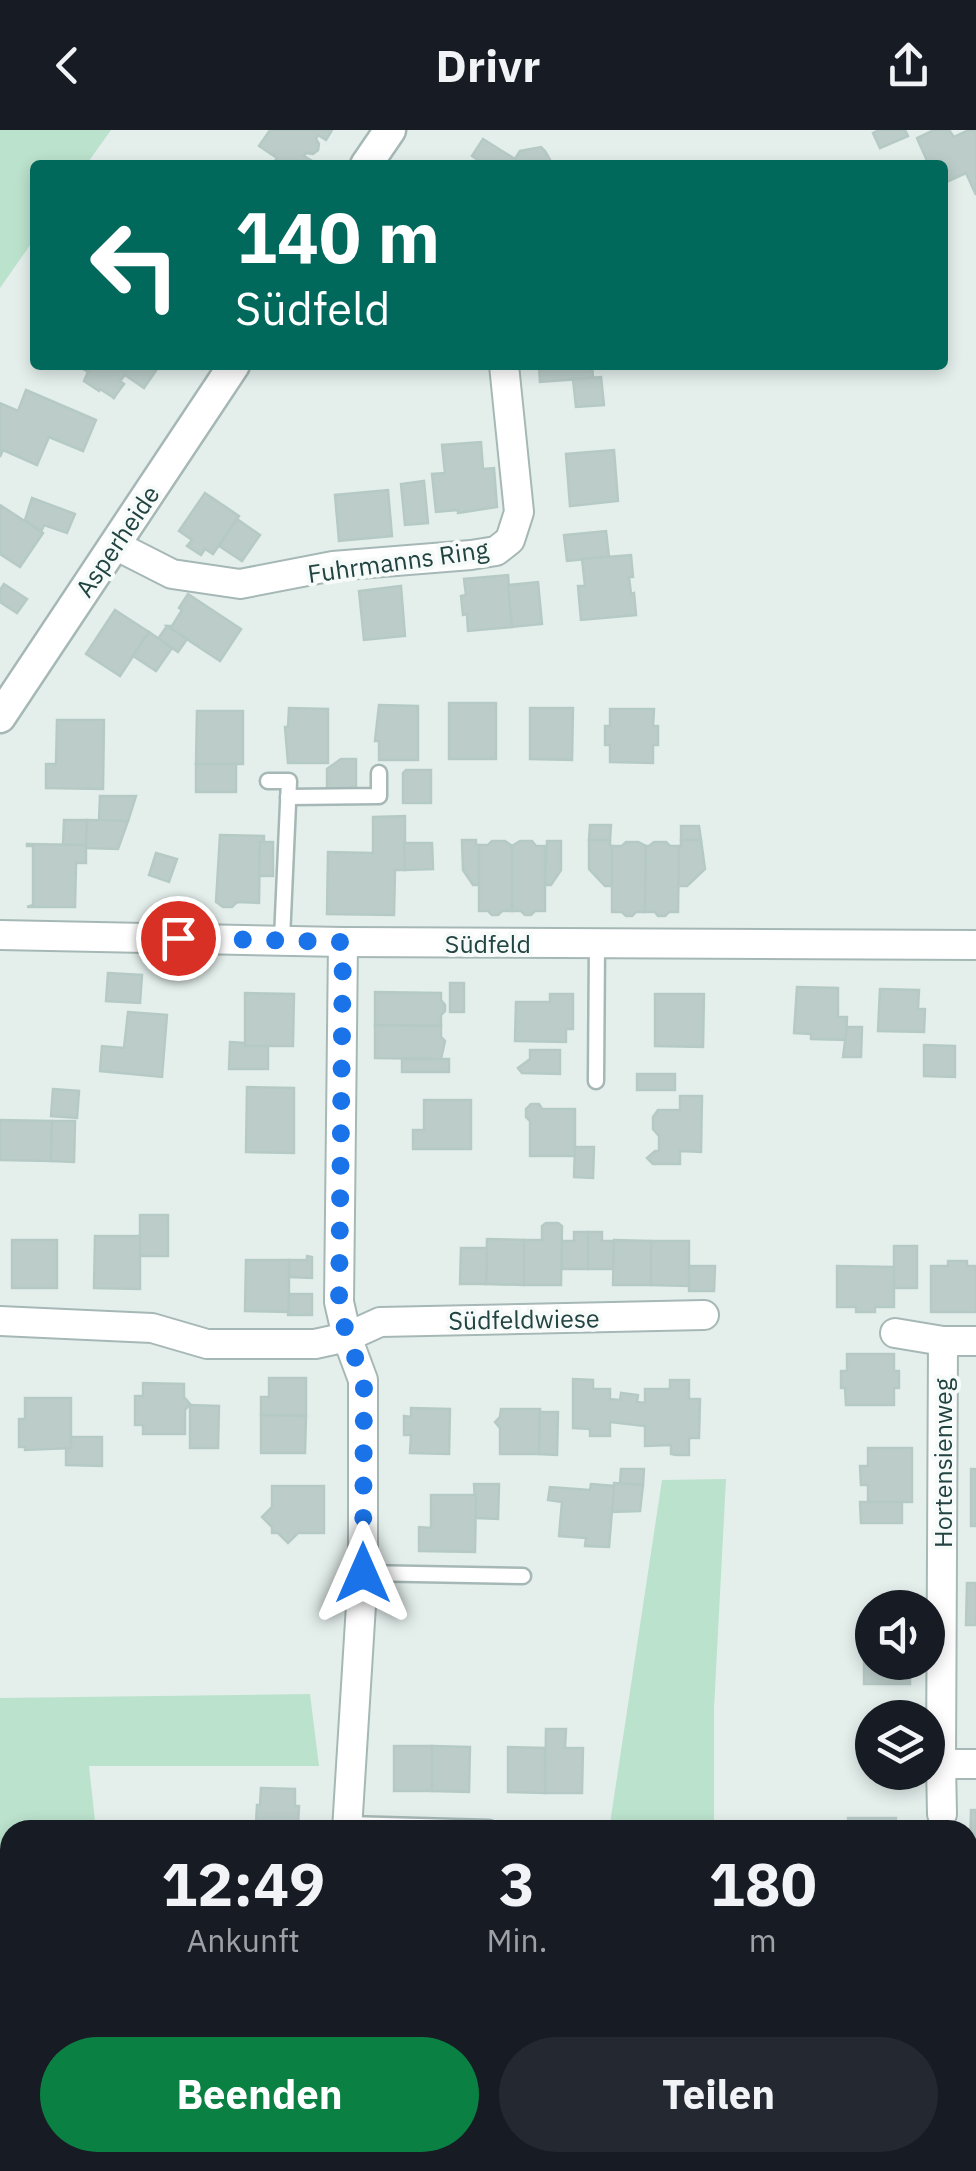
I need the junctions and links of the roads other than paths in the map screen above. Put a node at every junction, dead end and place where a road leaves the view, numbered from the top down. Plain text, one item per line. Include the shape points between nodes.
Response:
1 (390, 130) edge
2 (369, 160) edge
3 (231, 370) edge
4 (505, 370) edge
5 (114, 545) junction
6 (0, 717) edge
7 (378, 773) dead end
8 (268, 782) dead end
9 (288, 797) junction
10 (0, 936) edge
11 (282, 939) junction
12 (343, 942) junction
13 (596, 943) junction
14 (976, 946) edge
15 (596, 1081) dead end
16 (704, 1315) dead end
17 (0, 1321) edge
18 (895, 1333) dead end
19 (347, 1337) junction
20 (943, 1341) junction
21 (976, 1341) edge
22 (363, 1573) junction
23 (524, 1576) dead end
24 (941, 1700) edge
25 (945, 1764) edge
26 (976, 1764) edge
27 (942, 1790) edge
28 (942, 1814) dead end
29 (348, 1820) edge

1 - 2 street
3 - 5 street, Asperheide
4 - 5 street, Fuhrmanns Ring via 519,512 510,540 496,551 333,566 240,584 172,574
5 - 6 street, Asperheide
7 - 9 lane via 378,796
8 - 9 lane via 289,782
9 - 11 lane
10 - 11 street, Südfeld
11 - 12 street, Südfeld
12 - 13 street, Südfeld
12 - 19 street via 339,1302
13 - 14 street, Südfeld
13 - 15 lane
16 - 19 street, Südfeldwiese via 380,1322
17 - 19 street, Südfeldwiese via 152,1328 206,1344 315,1344
18 - 20 street, Hortensienweg
19 - 22 street via 364,1380
20 - 21 street, Hortensienweg
20 - 24 street, Hortensienweg
22 - 23 lane
22 - 29 street
25 - 26 street
27 - 28 street, Hortensienweg

